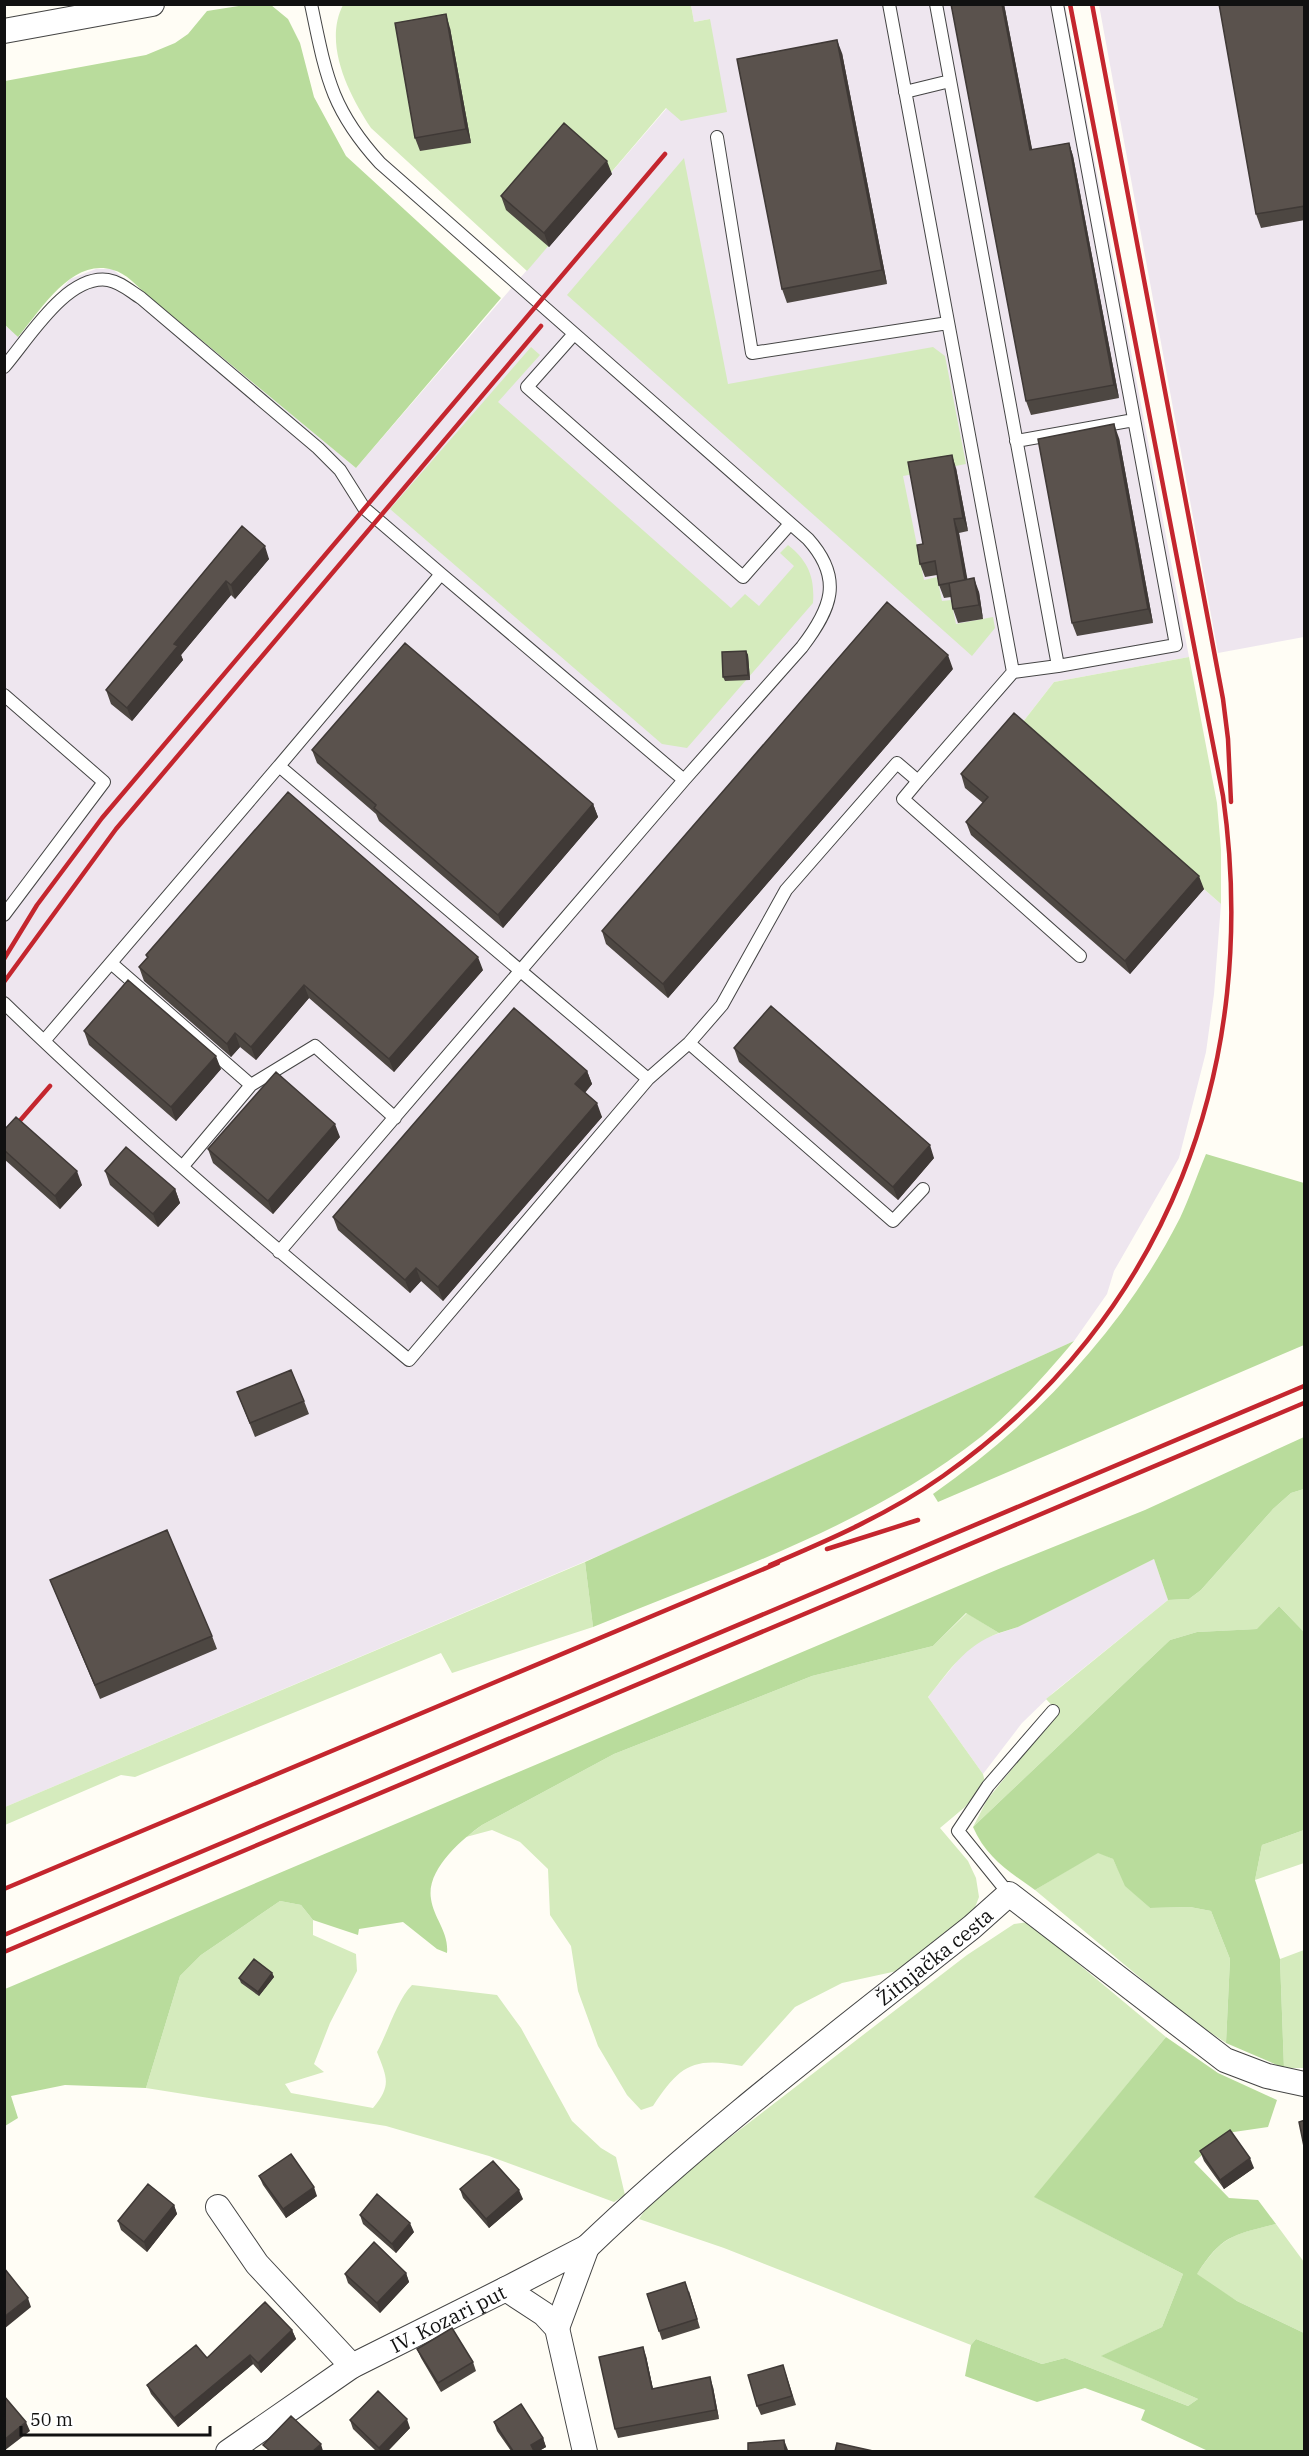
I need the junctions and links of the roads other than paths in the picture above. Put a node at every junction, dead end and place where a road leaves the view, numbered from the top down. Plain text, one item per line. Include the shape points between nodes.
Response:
1 (152, 4) edge
2 (311, 4) edge
3 (889, 4) edge
4 (936, 4) edge
5 (1057, 4) edge
6 (4, 31) edge
7 (950, 81) junction
8 (905, 92) junction
9 (717, 137) dead end
10 (948, 323) junction
11 (574, 334) junction
12 (4, 367) edge
13 (1134, 420) junction
14 (1016, 441) junction
15 (789, 525) junction
16 (441, 574) junction
17 (1058, 666) junction
18 (1013, 672) junction
19 (4, 695) edge
20 (279, 766) junction
21 (684, 780) junction
22 (918, 781) junction
23 (4, 915) edge
24 (1080, 956) dead end
25 (111, 963) junction
26 (520, 970) junction
27 (4, 1003) edge
28 (44, 1041) junction
29 (689, 1043) junction
30 (648, 1079) junction
31 (251, 1085) junction
32 (395, 1118) junction
33 (183, 1166) junction
34 (923, 1189) dead end
35 (279, 1252) junction
36 (1053, 1711) dead end
37 (1010, 1894) junction
38 (1305, 2084) edge
39 (218, 2207) dead end
40 (587, 2247) junction
41 (506, 2289) junction
42 (557, 2328) junction
43 (352, 2366) junction
44 (228, 2451) edge
45 (585, 2451) edge

1 - 6 street
2 - 11 lane via 328,81 357,138 380,163
3 - 8 lane
4 - 7 lane
5 - 13 lane
7 - 8 lane
7 - 14 lane
8 - 10 lane
9 - 10 lane via 752,353
10 - 18 lane
11 - 15 lane
11 - 15 lane via 527,387 743,577
12 - 16 lane via 70,290 93,280 119,284 141,298 318,448 340,470 364,508
13 - 14 lane
13 - 17 lane via 1176,645
14 - 17 lane
15 - 21 lane via 820,552 831,588 828,607 819,626 796,655
16 - 20 lane
16 - 21 lane
17 - 18 lane
18 - 22 lane
19 - 23 lane via 104,782
20 - 25 lane
20 - 26 lane
21 - 26 lane
22 - 24 lane via 903,799
22 - 29 lane via 897,763 786,890 722,1005
25 - 28 lane
25 - 31 lane
26 - 30 lane
26 - 32 lane
27 - 28 lane
28 - 33 lane
29 - 30 lane
29 - 34 lane via 893,1221
30 - 35 lane via 409,1360
31 - 32 lane via 315,1046
31 - 33 lane
32 - 35 lane
33 - 35 lane
36 - 37 lane via 988,1786 958,1831
37 - 38 street, Žitnjačka cesta via 1225,2060 1267,2076
37 - 40 street, Žitnjačka cesta via 719,2128
39 - 43 street via 256,2264
40 - 41 street
40 - 42 street
41 - 42 street, IV. Kozari put via 544,2314
41 - 43 street, IV. Kozari put
42 - 45 street
43 - 44 street, IV. Kozari put

